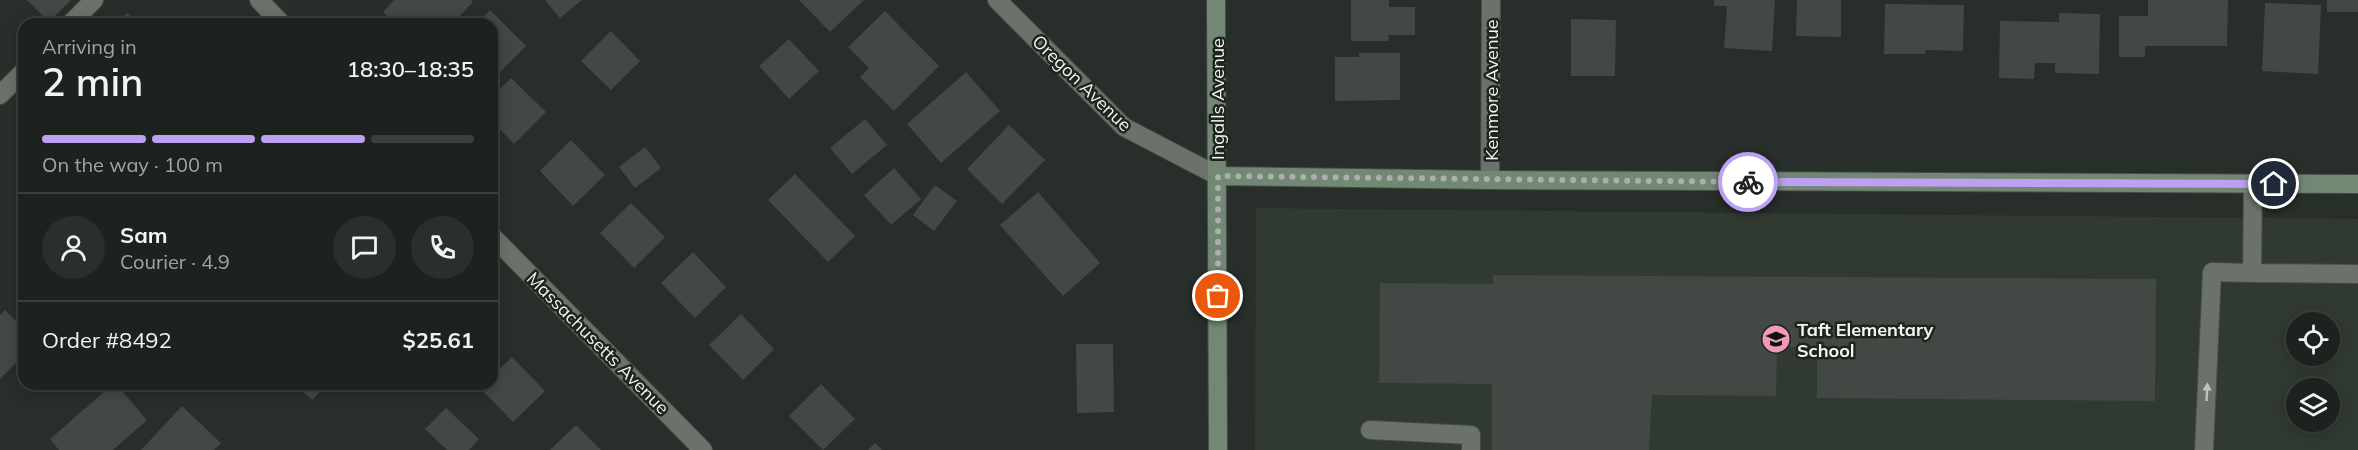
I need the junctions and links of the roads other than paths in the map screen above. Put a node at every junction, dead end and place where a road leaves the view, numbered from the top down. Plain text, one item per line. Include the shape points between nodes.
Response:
1 (94, 0) edge
2 (259, 0) edge
3 (997, 0) edge
4 (1216, 0) edge
5 (1491, 0) edge
6 (76, 18) edge
7 (276, 18) edge
8 (18, 77) edge
9 (0, 95) edge
10 (1218, 176) junction
11 (1490, 180) junction
12 (2253, 184) junction
13 (2358, 184) edge
14 (498, 242) edge
15 (2252, 273) junction
16 (2358, 274) edge
17 (1370, 430) dead end
18 (703, 450) edge
19 (1218, 450) edge
20 (1471, 450) edge
21 (2204, 450) edge

1 - 6 street
2 - 7 street
3 - 10 street, Oregon Avenue via 1124,127
4 - 10 street, Ingalls Avenue
5 - 11 street, Kenmore Avenue
8 - 9 street
10 - 11 street, Oregon Avenue
10 - 19 street, Ingalls Avenue
11 - 12 street, Oregon Avenue
12 - 13 street, Oregon Avenue
12 - 15 street
14 - 18 street, Massachusetts Avenue
15 - 16 street
21 -> 15 street via 2212,272
17 - 20 street via 1471,435

